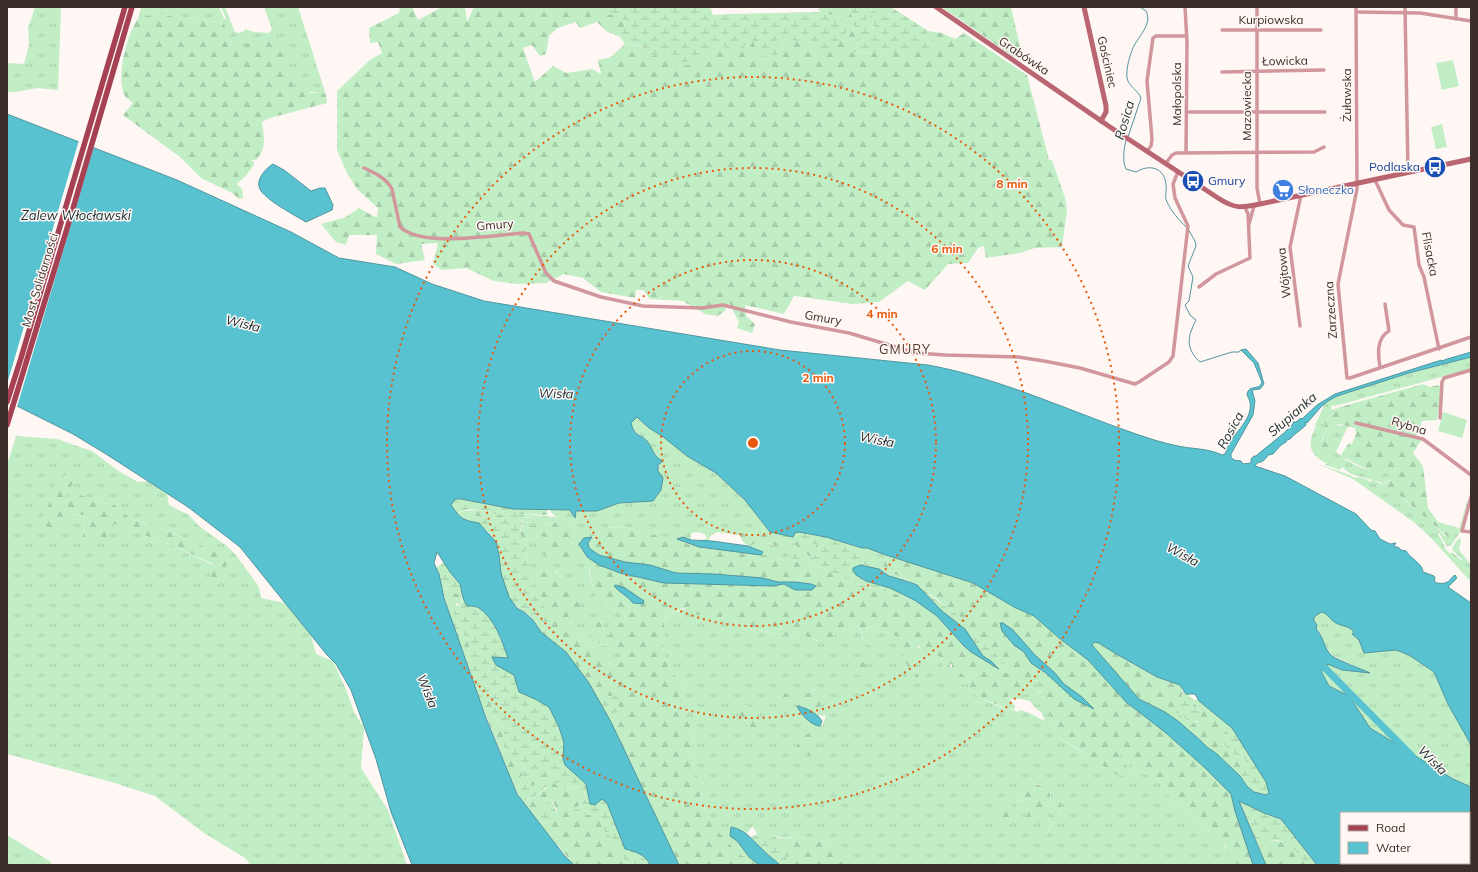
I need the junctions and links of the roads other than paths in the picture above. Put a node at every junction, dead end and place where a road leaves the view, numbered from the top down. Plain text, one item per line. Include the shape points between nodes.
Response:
1 (125, 7) edge
2 (132, 7) edge
3 (936, 7) edge
4 (1084, 7) edge
5 (1185, 7) edge
6 (1257, 7) edge
7 (1356, 7) edge
8 (1405, 7) edge
9 (1456, 7) edge
10 (1357, 12) junction
11 (1405, 12) junction
12 (1456, 19) junction
13 (1471, 21) edge
14 (1222, 30) dead end
15 (1257, 30) junction
16 (1321, 30) dead end
17 (1186, 36) junction
18 (1324, 70) dead end
19 (1257, 71) junction
20 (1222, 72) dead end
21 (1258, 111) junction
22 (1187, 112) junction
23 (1325, 112) dead end
24 (1101, 121) junction
25 (1324, 147) dead end
26 (1147, 151) junction
27 (1186, 153) junction
28 (1257, 153) junction
29 (1471, 159) edge
30 (1166, 163) junction
31 (364, 168) dead end
32 (1178, 172) junction
33 (1408, 172) junction
34 (1375, 180) junction
35 (1357, 183) junction
36 (1301, 195) junction
37 (1260, 204) junction
38 (1254, 206) junction
39 (1245, 207) junction
40 (1248, 227) junction
41 (1199, 287) dead end
42 (1385, 304) dead end
43 (1300, 326) dead end
44 (1471, 337) edge
45 (1439, 349) junction
46 (1380, 367) junction
47 (1471, 370) edge
48 (7, 402) edge
49 (1440, 418) dead end
50 (1356, 423) dead end
51 (7, 425) edge
52 (1471, 475) edge
53 (1471, 497) edge
54 (1471, 532) edge

1 - 48 main road, Most Solidarności
2 - 51 main road, Most Solidarności
3 - 24 street, Grabówka
4 - 24 street, Gościniec via 1106,106
5 - 17 street, Małopolska
6 - 15 street, Mazowiecka
7 - 10 street, Żuławska
8 - 11 street
9 - 12 street
10 - 11 street
10 - 35 street, Żuławska
11 - 12 street via 1420,12
11 - 33 street
12 - 13 street
14 - 15 street, Kurpiowska
15 - 16 street, Kurpiowska
15 - 19 street, Mazowiecka
17 - 22 street, Małopolska
17 - 26 street via 1153,38 1147,81 1152,139
18 - 19 street, Łowicka
19 - 20 street, Łowicka
19 - 21 street, Mazowiecka
21 - 22 street
21 - 23 street
21 - 28 street, Mazowiecka
22 - 27 street, Małopolska
24 - 26 street, Grabówka
25 - 28 street via 1314,152
26 - 30 street, Grabówka
27 - 28 street
27 - 30 street via 1176,153
28 - 37 street, Mazowiecka via 1257,188
29 - 33 street
30 - 32 street, Grabówka
31 - 32 street, Gmury via 390,184 400,227 404,231 444,239 529,234 546,273 554,281 601,297 643,306 702,308 723,305 849,333 916,353 1031,359 1080,368 1135,384 1169,362 1173,356 1188,233 1188,226 1175,198 1173,184
32 - 39 street, Grabówka via 1229,204
33 - 34 street
34 - 35 street
34 - 45 street, Flisacka via 1389,210 1403,225 1414,227
35 - 36 street
35 - 46 street, Zarzeczna via 1338,284 1347,378
36 - 37 street
36 - 43 street, Wójtowa via 1290,248
37 - 38 street
38 - 39 street
38 - 40 street
39 - 40 street
40 - 41 street via 1250,258 1216,274
42 - 46 street via 1389,331 1383,334 1379,348
44 - 45 street, Zarzeczna
45 - 46 street, Zarzeczna
47 - 49 street via 1444,378
50 - 52 street, Rybna via 1423,439
53 - 54 street via 1462,531

